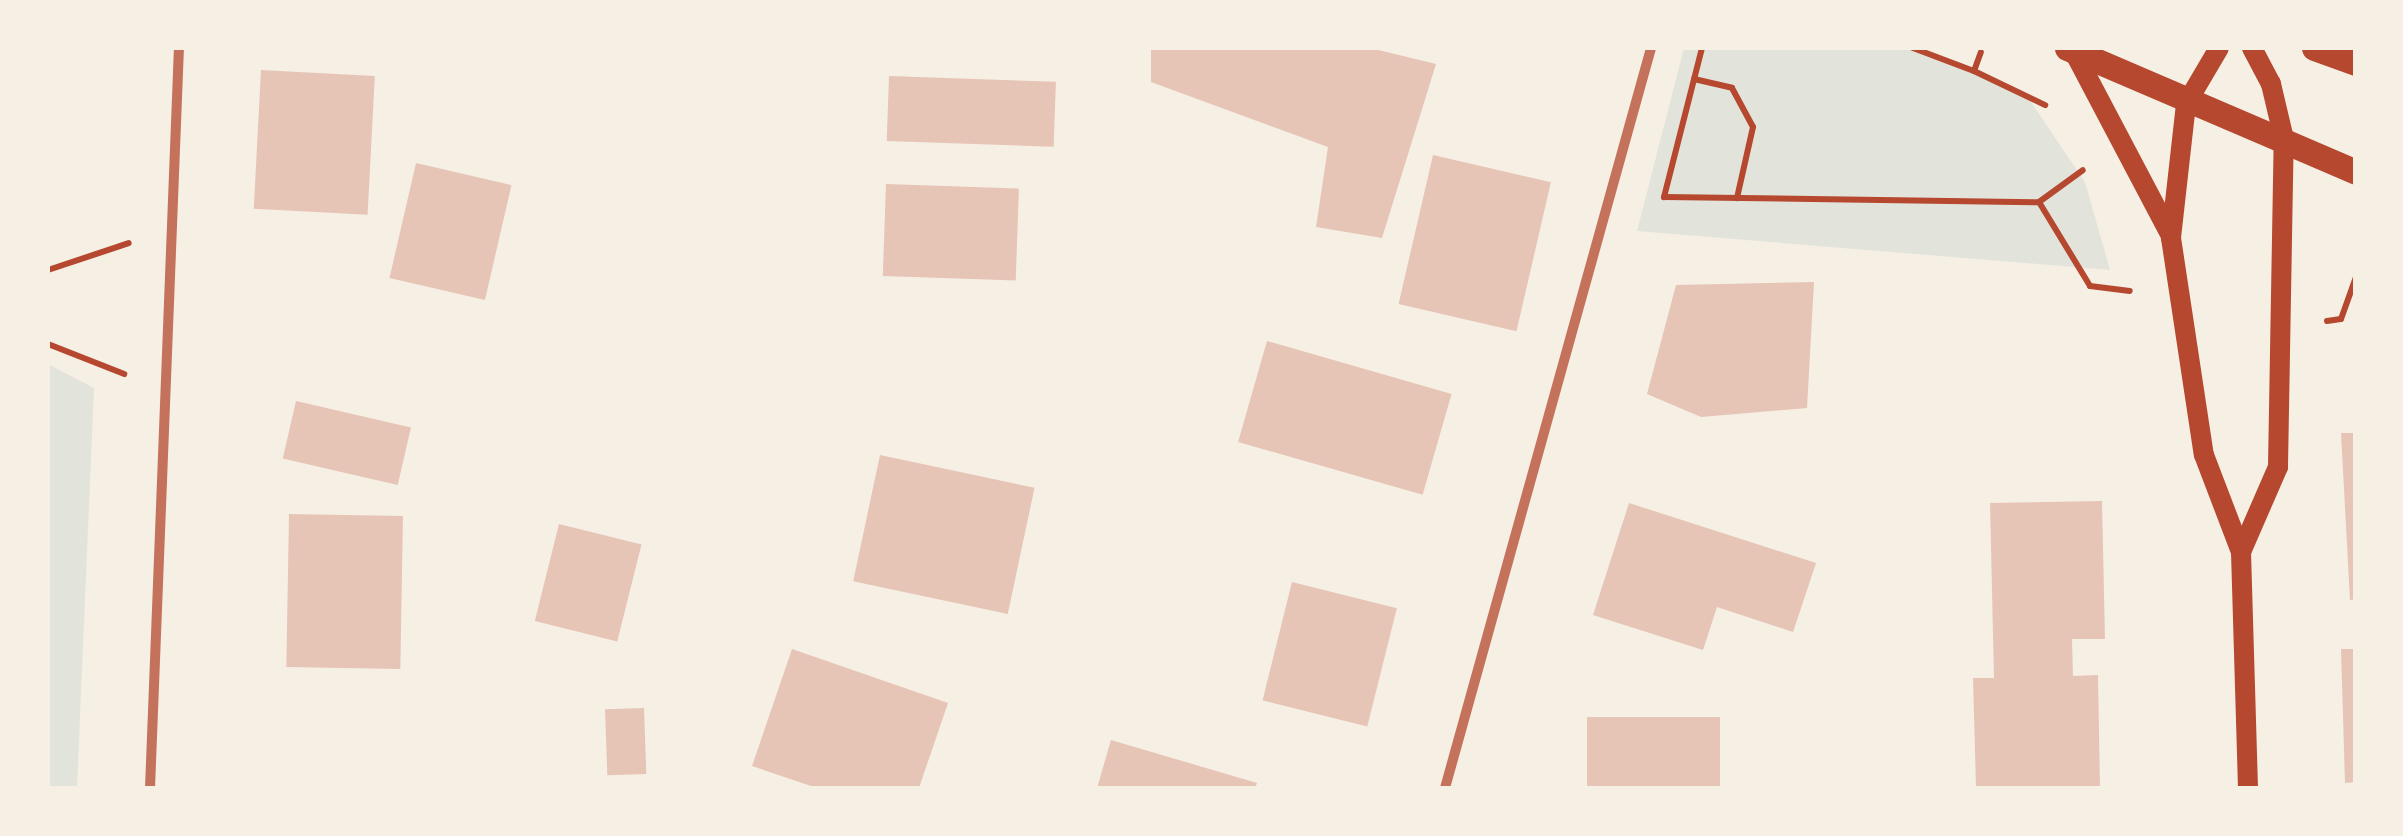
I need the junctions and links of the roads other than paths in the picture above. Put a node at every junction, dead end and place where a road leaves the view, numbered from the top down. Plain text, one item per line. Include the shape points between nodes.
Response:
1 (179, 48) edge
2 (1651, 48) edge
3 (2219, 48) edge
4 (2252, 48) edge
5 (2314, 48) edge
6 (2070, 49) edge
7 (2356, 63) edge
8 (2186, 104) junction
9 (2284, 139) junction
10 (2356, 172) edge
11 (2172, 238) junction
12 (2241, 552) junction
13 (150, 788) edge
14 (1445, 788) edge
15 (2248, 788) edge

1 - 13 street
2 - 14 street
3 - 8 main road
4 - 9 main road via 2271,84
5 - 7 main road
6 - 8 main road
6 - 11 main road
8 - 9 main road
8 - 11 main road
9 - 10 main road
9 - 12 main road via 2278,467
11 - 12 main road via 2204,455
12 - 15 main road

